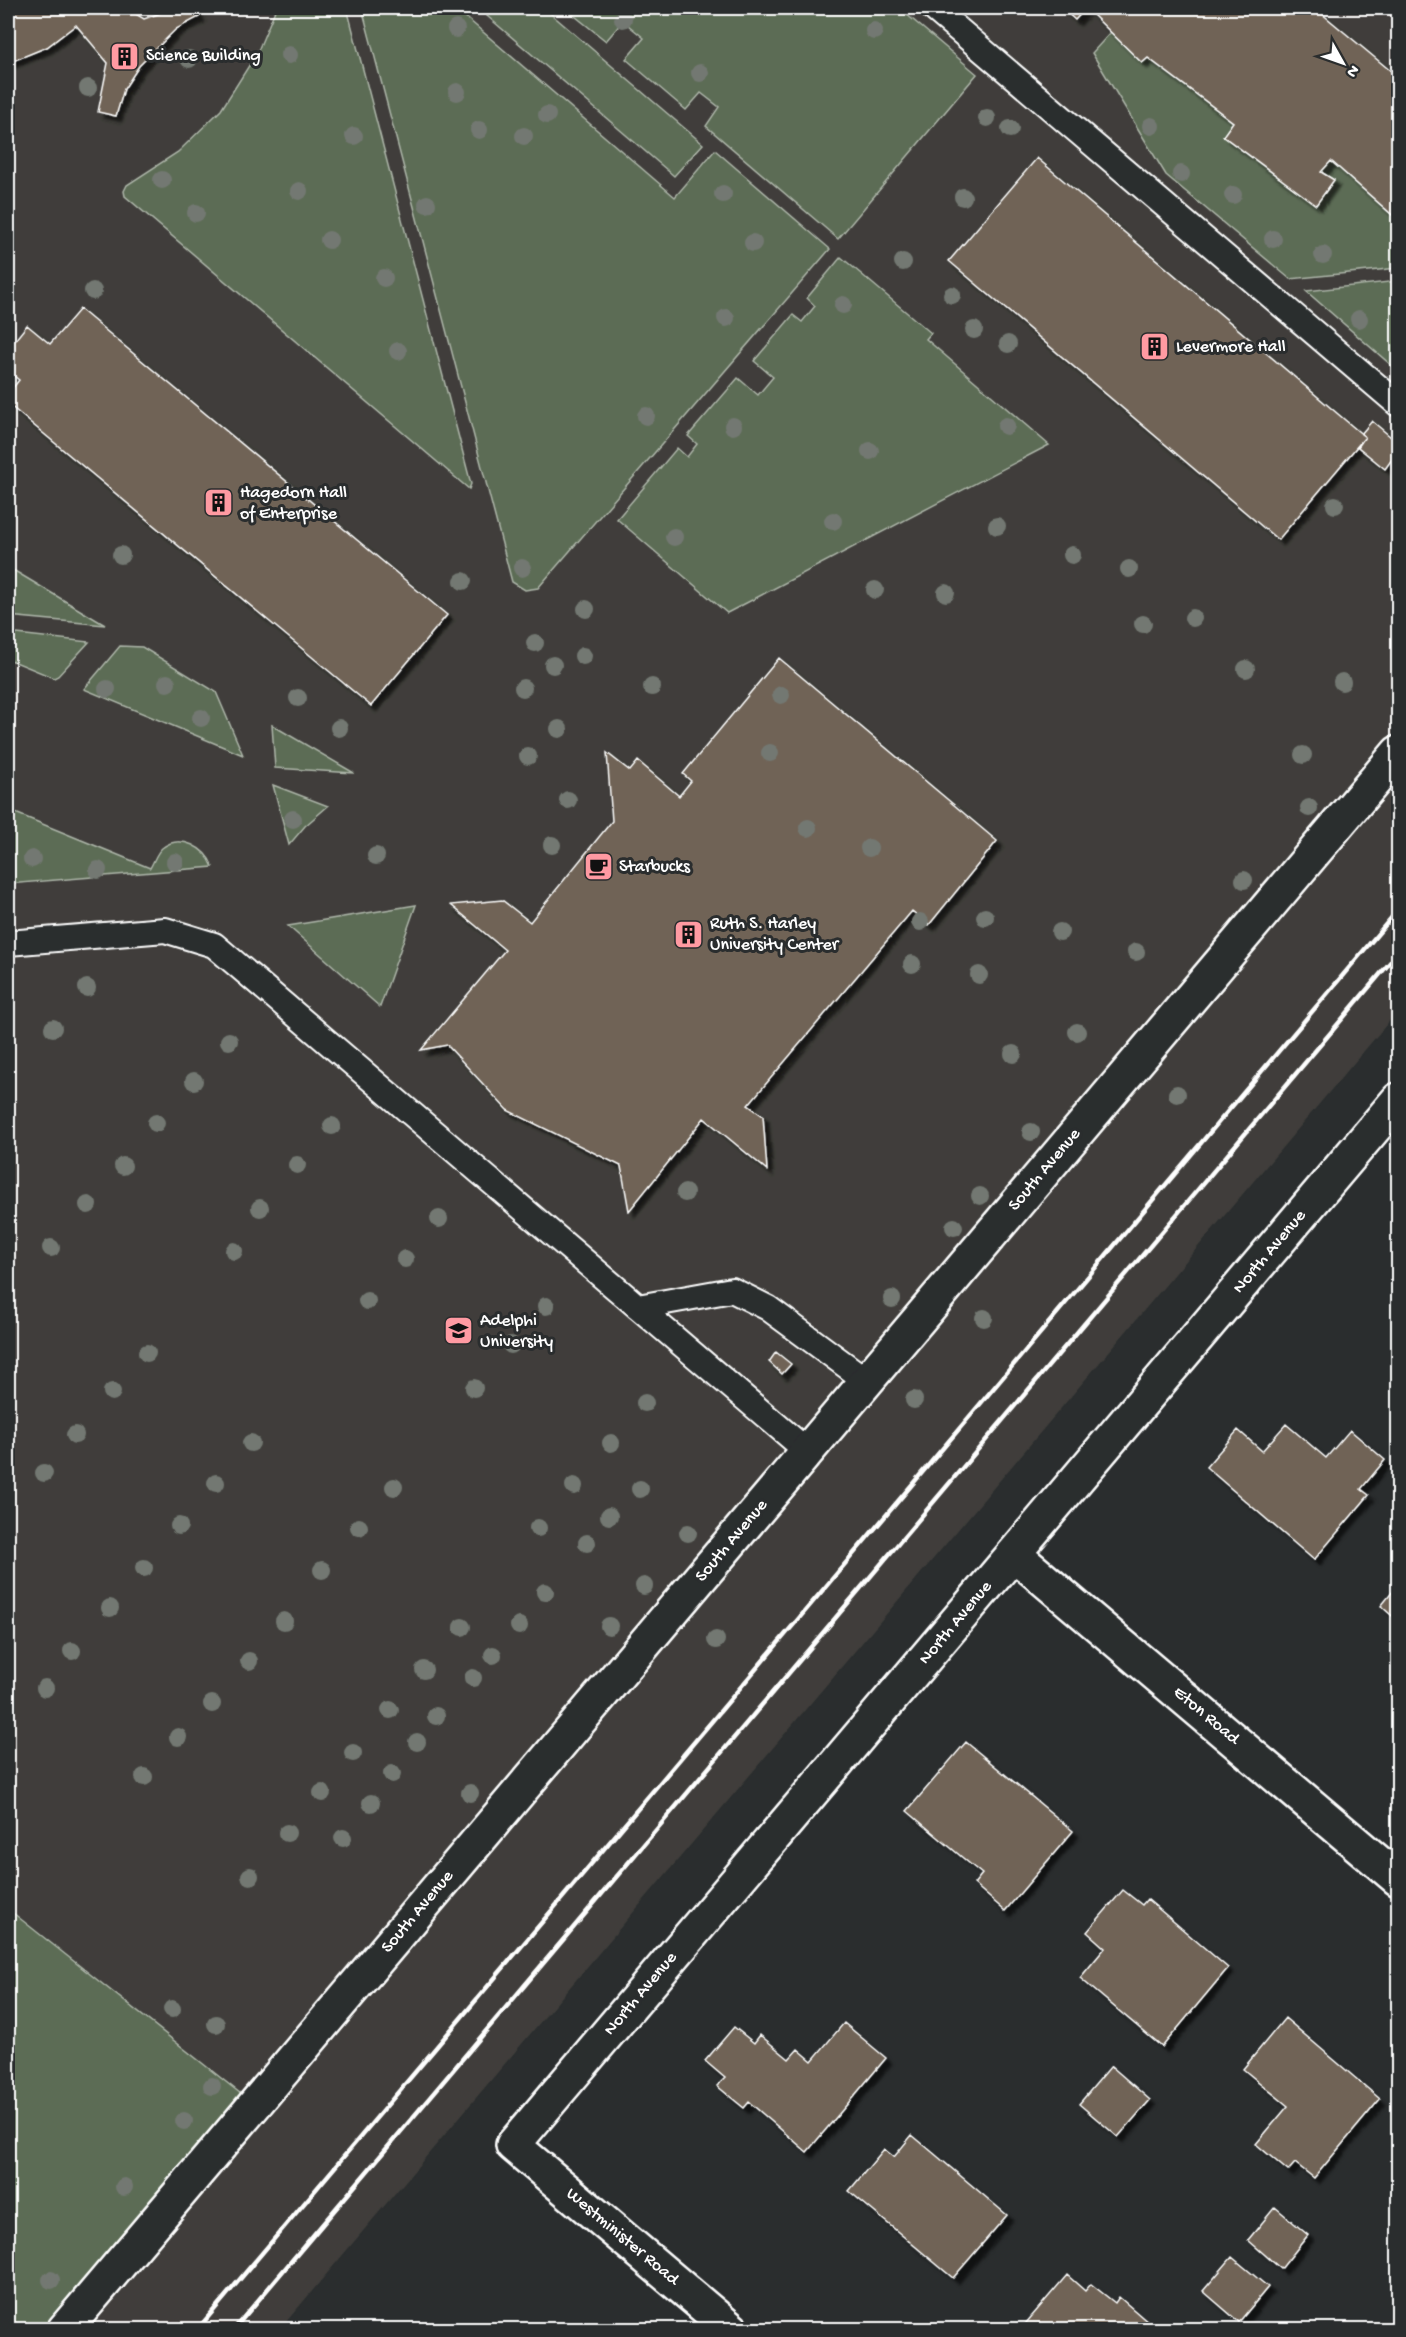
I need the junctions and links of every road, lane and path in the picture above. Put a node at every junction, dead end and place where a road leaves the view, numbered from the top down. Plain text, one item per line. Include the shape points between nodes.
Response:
1 (933, 8) edge
2 (1398, 404) edge
3 (1398, 753) edge
4 (8, 943) edge
5 (1398, 1100) edge
6 (638, 1307) junction
7 (867, 1381) junction
8 (808, 1452) junction
9 (1014, 1554) junction
10 (1398, 1878) edge
11 (513, 2145) joint
12 (64, 2330) edge
13 (732, 2330) edge

1 - 2 lane
3 - 7 street, South Avenue
4 - 6 lane via 165,930 214,945
5 - 9 street, North Avenue
6 - 7 lane via 732,1290 768,1308
6 - 8 lane
7 - 8 street, South Avenue
8 - 12 street, South Avenue
9 - 10 street, Eton Road
9 - 11 street, North Avenue
11 - 13 street, Westminister Road

